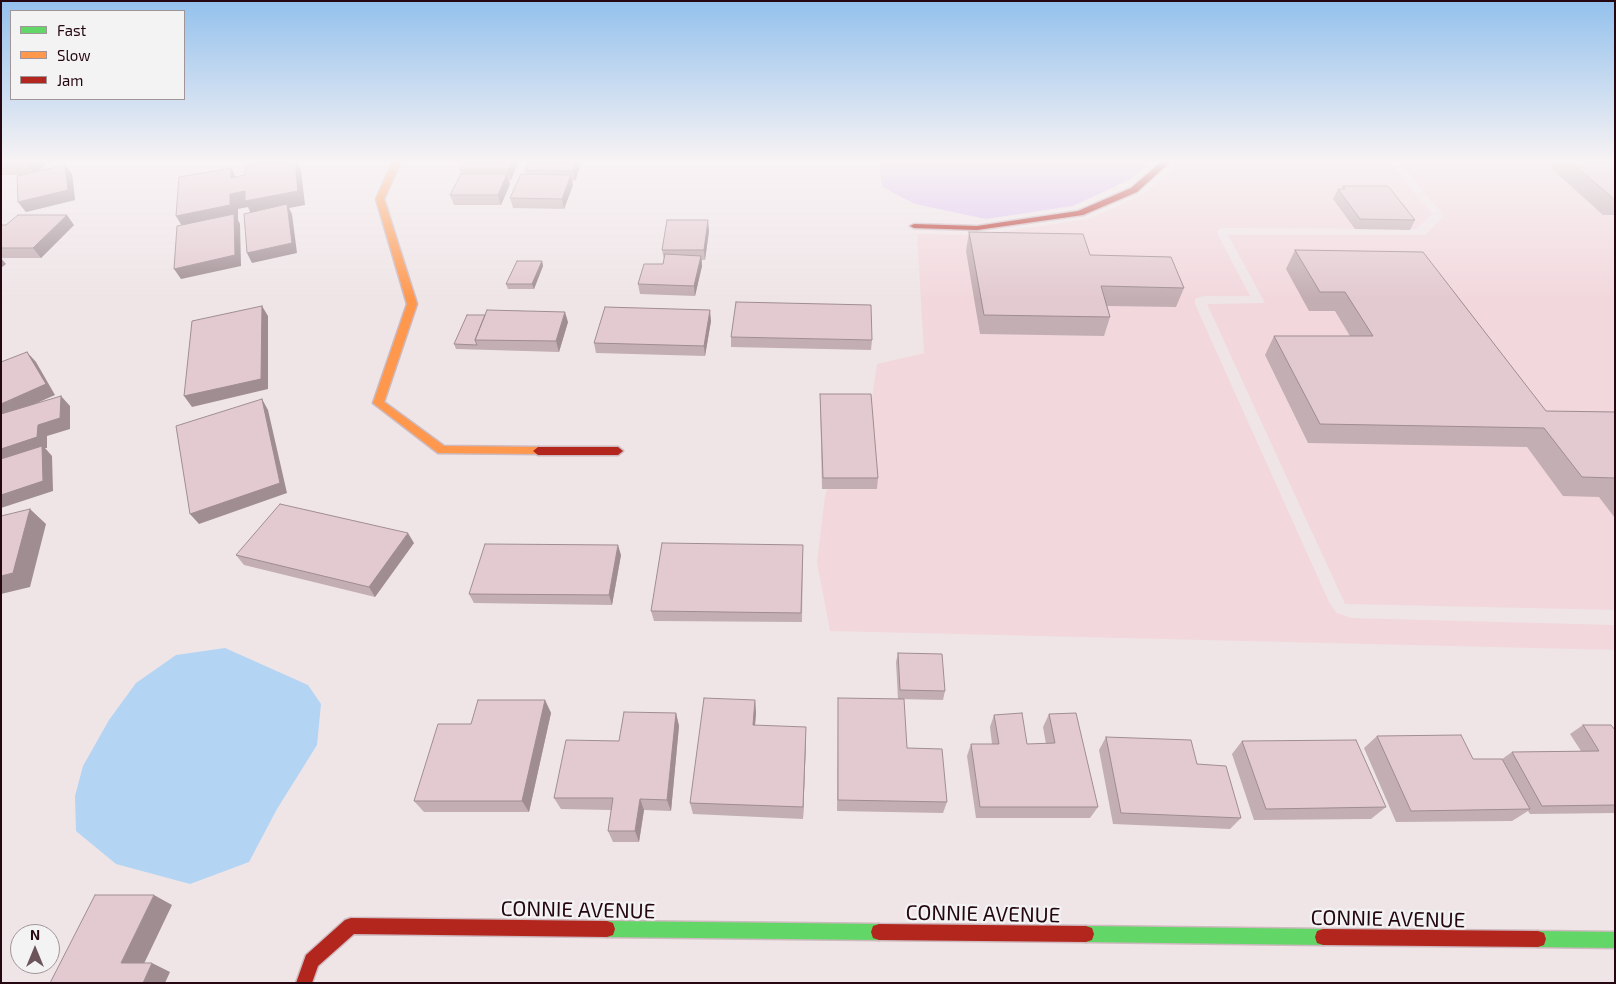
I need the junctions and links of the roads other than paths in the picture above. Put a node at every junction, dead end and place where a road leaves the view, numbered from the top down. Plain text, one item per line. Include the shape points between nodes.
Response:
1 (382, 207) edge
2 (1094, 207) edge
3 (914, 226) dead end
4 (618, 451) dead end
5 (1615, 940) edge
6 (304, 983) edge

1 - 4 street via 412,304 378,403 442,450
2 - 3 street via 1080,213 977,228
5 - 6 street, CONNIE AVENUE via 352,926 312,961

